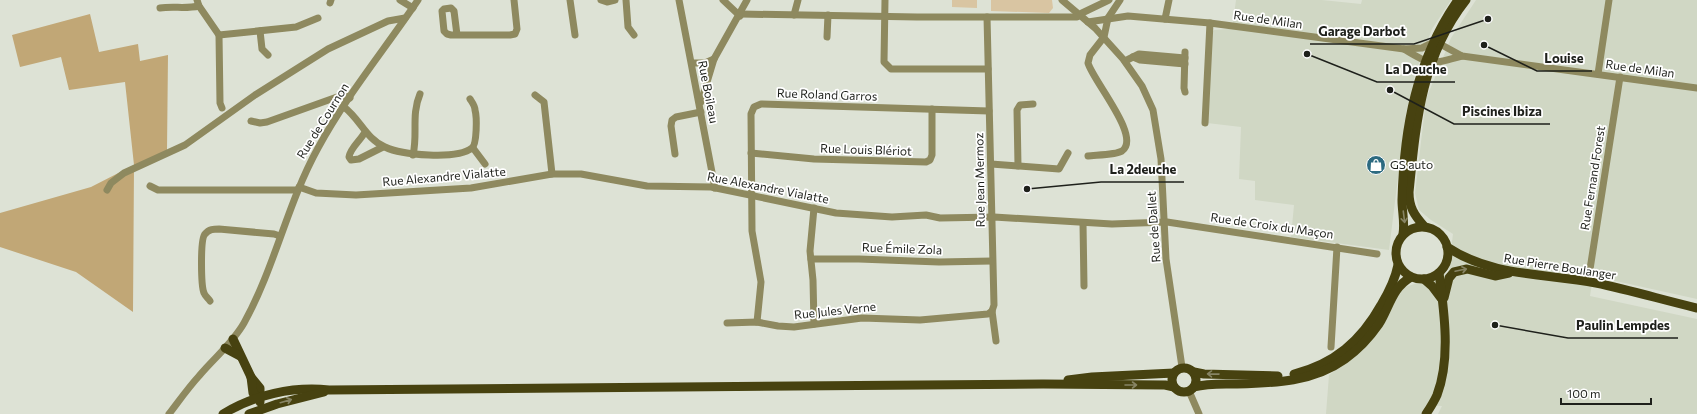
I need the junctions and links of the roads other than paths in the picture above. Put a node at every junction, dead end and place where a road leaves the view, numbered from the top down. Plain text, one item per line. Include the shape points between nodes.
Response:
1 (400, 0) edge
2 (418, 0) edge
3 (514, 0) edge
4 (570, 0) edge
5 (601, 0) edge
6 (615, 0) edge
7 (626, 0) edge
8 (680, 0) edge
9 (723, 0) edge
10 (747, 0) edge
11 (798, 0) edge
12 (885, 0) edge
13 (1062, 0) edge
14 (1120, 0) edge
15 (1169, 0) edge
16 (1458, 0) edge
17 (1466, 0) edge
18 (1609, 0) edge
19 (1104, 2) edge
20 (198, 3) edge
21 (160, 8) dead end
22 (413, 8) junction
23 (1112, 14) junction
24 (740, 15) junction
25 (794, 15) junction
26 (828, 15) junction
27 (1080, 15) junction
28 (884, 16) junction
29 (987, 17) junction
30 (318, 18) dead end
31 (405, 18) junction
32 (1165, 19) junction
33 (1088, 22) junction
34 (1210, 23) junction
35 (260, 31) junction
36 (575, 34) dead end
37 (219, 35) junction
38 (457, 35) dead end
39 (634, 35) dead end
40 (827, 37) dead end
41 (1104, 37) junction
42 (1436, 44) junction
43 (1404, 49) junction
44 (268, 54) dead end
45 (1462, 56) junction
46 (714, 59) junction
47 (1125, 61) junction
48 (692, 63) junction
49 (1428, 63) junction
50 (988, 69) junction
51 (1598, 74) junction
52 (1620, 77) junction
53 (695, 78) junction
54 (706, 79) junction
55 (1697, 88) edge
56 (1185, 92) dead end
57 (420, 94) dead end
58 (534, 95) dead end
59 (350, 98) junction
60 (470, 99) dead end
61 (700, 104) junction
62 (1033, 104) dead end
63 (344, 107) junction
64 (222, 108) dead end
65 (932, 109) junction
66 (989, 111) junction
67 (701, 112) junction
68 (251, 121) dead end
69 (1205, 123) dead end
70 (365, 132) junction
71 (383, 147) junction
72 (473, 148) junction
73 (751, 153) junction
74 (1068, 153) dead end
75 (675, 154) dead end
76 (413, 155) junction
77 (1088, 156) dead end
78 (485, 164) dead end
79 (991, 164) junction
80 (1018, 166) junction
81 (552, 174) junction
82 (150, 186) dead end
83 (298, 188) junction
84 (715, 188) junction
85 (107, 190) dead end
86 (1406, 192) junction
87 (752, 196) junction
88 (814, 208) junction
89 (991, 217) junction
90 (1163, 222) junction
91 (1083, 223) junction
92 (1424, 226) junction
93 (1403, 234) junction
94 (280, 236) junction
95 (1337, 246) junction
96 (1447, 247) junction
97 (1377, 254) dead end
98 (811, 260) junction
99 (1468, 260) junction
100 (992, 261) junction
101 (1446, 264) junction
102 (1398, 265) junction
103 (1511, 272) junction
104 (1439, 273) junction
105 (1412, 277) junction
106 (1424, 279) junction
107 (1588, 282) junction
108 (1084, 286) dead end
109 (210, 301) dead end
110 (1443, 301) junction
111 (1697, 308) edge
112 (992, 310) junction
113 (757, 322) junction
114 (727, 323) dead end
115 (814, 324) junction
116 (233, 339) junction
117 (996, 341) dead end
118 (1331, 346) dead end
119 (225, 348) junction
120 (240, 356) junction
121 (1178, 370) junction
122 (1194, 372) junction
123 (1043, 384) junction
124 (1174, 387) junction
125 (1192, 389) junction
126 (260, 403) junction
127 (169, 414) edge
128 (223, 414) edge
129 (235, 414) edge
130 (249, 414) edge
131 (1199, 414) edge
132 (1426, 414) edge

1 - 22 street
2 - 22 street, Rue de Cournon
3 - 38 street via 517,29 515,34
4 - 36 street
5 - 6 street
7 - 39 street via 628,28
8 - 48 street, Rue Boileau
9 - 24 street
10 - 24 street
11 - 25 street
12 - 28 street
13 - 27 street, Rue de Dallet
14 - 23 street
15 - 32 street
16 - 42 main road via 1444,21
17 - 42 main road
18 - 51 street
19 - 23 street
19 - 27 street
20 - 21 street via 189,8
20 - 37 street
22 - 31 street, Rue de Cournon
23 - 32 street, Rue de Milan
23 - 33 street, Rue de Milan
23 - 41 street
24 - 25 street
24 - 46 street
25 - 26 street
26 - 28 street
26 - 40 street
27 - 29 street via 1061,18
27 - 33 street, Rue de Dallet
28 - 29 street
28 - 50 street via 884,62 891,69
29 - 50 street, Rue Jean Mermoz
30 - 35 street via 296,27
31 - 59 street, Rue de Cournon
31 - 85 street via 388,20 328,49 255,95 185,145 124,173 111,183
32 - 34 street, Rue de Milan
33 - 41 street, Rue de Dallet
34 - 43 street, Rue de Milan
34 - 69 street
35 - 37 street
35 - 44 street via 262,50
37 - 64 street
41 - 47 street, Rue de Dallet
41 - 77 street via 1090,55 1088,63 1124,125 1126,143 1125,148 1119,153
42 - 43 street, Rue de Milan
42 - 45 street, Rue de Milan
42 - 49 main road
43 - 49 street, Rue de Milan
45 - 49 street, Rue de Milan
45 - 51 street, Rue de Milan
46 - 48 street via 705,63
46 - 54 street
47 - 56 street via 1133,57 1140,60 1185,58
47 - 90 street, Rue de Dallet via 1142,86 1157,126
48 - 53 street, Rue Boileau
49 - 86 main road
50 - 66 street, Rue Jean Mermoz
51 - 52 street, Rue de Milan
52 - 55 street, Rue de Milan
52 - 107 street, Rue Fernand Forest
53 - 54 street
53 - 61 street, Rue Boileau
54 - 61 street
57 - 76 street via 415,106
58 - 81 street via 544,102
59 - 63 street, Rue de Cournon
59 - 68 street via 337,97 267,122
60 - 72 street via 475,109 476,142
61 - 67 street, Rue Boileau
62 - 80 street via 1020,105 1017,110
63 - 70 street via 353,114
63 - 83 street, Rue de Cournon via 319,146
65 - 66 street, Rue Roland Garros
65 - 73 street, Rue Roland Garros via 761,104 754,107 751,114
65 - 73 street, Rue Louis Blériot via 932,155 926,162 814,159
66 - 79 street, Rue Jean Mermoz
67 - 75 street via 672,120
67 - 84 street, Rue Boileau
70 - 71 street
70 - 71 street via 350,152 351,160 359,160
71 - 76 street
72 - 76 street via 453,153
72 - 78 street
73 - 87 street, Rue Roland Garros
74 - 80 street via 1059,169
79 - 80 street
79 - 89 street, Rue Jean Mermoz
81 - 83 street, Rue Alexandre Vialatte via 471,188 410,192 330,194
81 - 84 street, Rue Alexandre Vialatte via 581,174 647,186
82 - 83 street, Rue Alexandre Vialatte via 158,190
83 - 94 street, Rue de Cournon
84 - 87 street, Rue Alexandre Vialatte
86 - 92 main road via 1415,216
86 -> 93 main road via 1402,206 1405,221
87 - 88 street, Rue Alexandre Vialatte
87 - 113 street, Rue Roland Garros via 752,231 761,297
88 - 89 street, Rue Alexandre Vialatte via 879,217
88 - 98 street via 810,238
89 - 91 street, Rue Alexandre Vialatte
89 - 100 street, Rue Jean Mermoz
90 - 91 street, Rue Alexandre Vialatte
90 - 95 street, Rue de Croix du Maçon
90 - 121 street, Rue de Dallet
91 - 108 street
92 - 93 main road via 1413,228
92 - 96 main road via 1441,235
93 - 102 main road via 1397,243 1395,254
94 - 109 street via 218,229 205,233 201,246 204,294
94 - 116 street, Rue de Cournon via 259,294
95 - 97 street, Rue de Croix du Maçon
95 - 118 street
96 - 99 main road, Rue Pierre Boulanger
96 - 101 main road
98 - 100 street, Rue Émile Zola
98 - 115 street
99 - 101 main road, Rue Pierre Boulanger
99 - 103 main road, Rue Pierre Boulanger
100 - 112 street, Rue Jean Mermoz
101 - 104 main road
102 - 105 main road
102 -> 122 main road via 1395,279 1374,318 1358,338 1331,360 1304,372 1278,376
103 - 107 main road, Rue Pierre Boulanger
110 -> 103 main road via 1447,282 1454,272 1467,269 1495,276
104 - 106 main road
104 - 110 main road
105 - 106 main road
105 - 125 main road via 1398,286 1373,332 1355,351 1335,366 1295,380 1205,385
106 - 110 main road
107 - 111 main road, Rue Pierre Boulanger
110 - 132 main road via 1443,370 1437,395
112 - 115 street, Rue Jules Verne via 988,314 928,320 862,318
112 - 117 street, Rue Jean Mermoz
113 - 114 street, Rue Jules Verne
113 - 115 street, Rue Jules Verne via 787,327
116 - 119 street, Rue de Cournon
116 - 120 main road
119 - 120 main road
119 - 127 street, Rue de Cournon via 199,375
120 - 126 main road via 251,377 253,393
121 - 122 main road via 1188,368
121 - 123 main road
121 - 124 main road via 1172,381
122 - 125 main road via 1196,381
123 -> 124 main road
123 - 126 main road via 329,390
124 - 125 main road via 1179,391
125 - 131 street
126 - 128 main road
126 - 129 main road
126 - 130 main road

